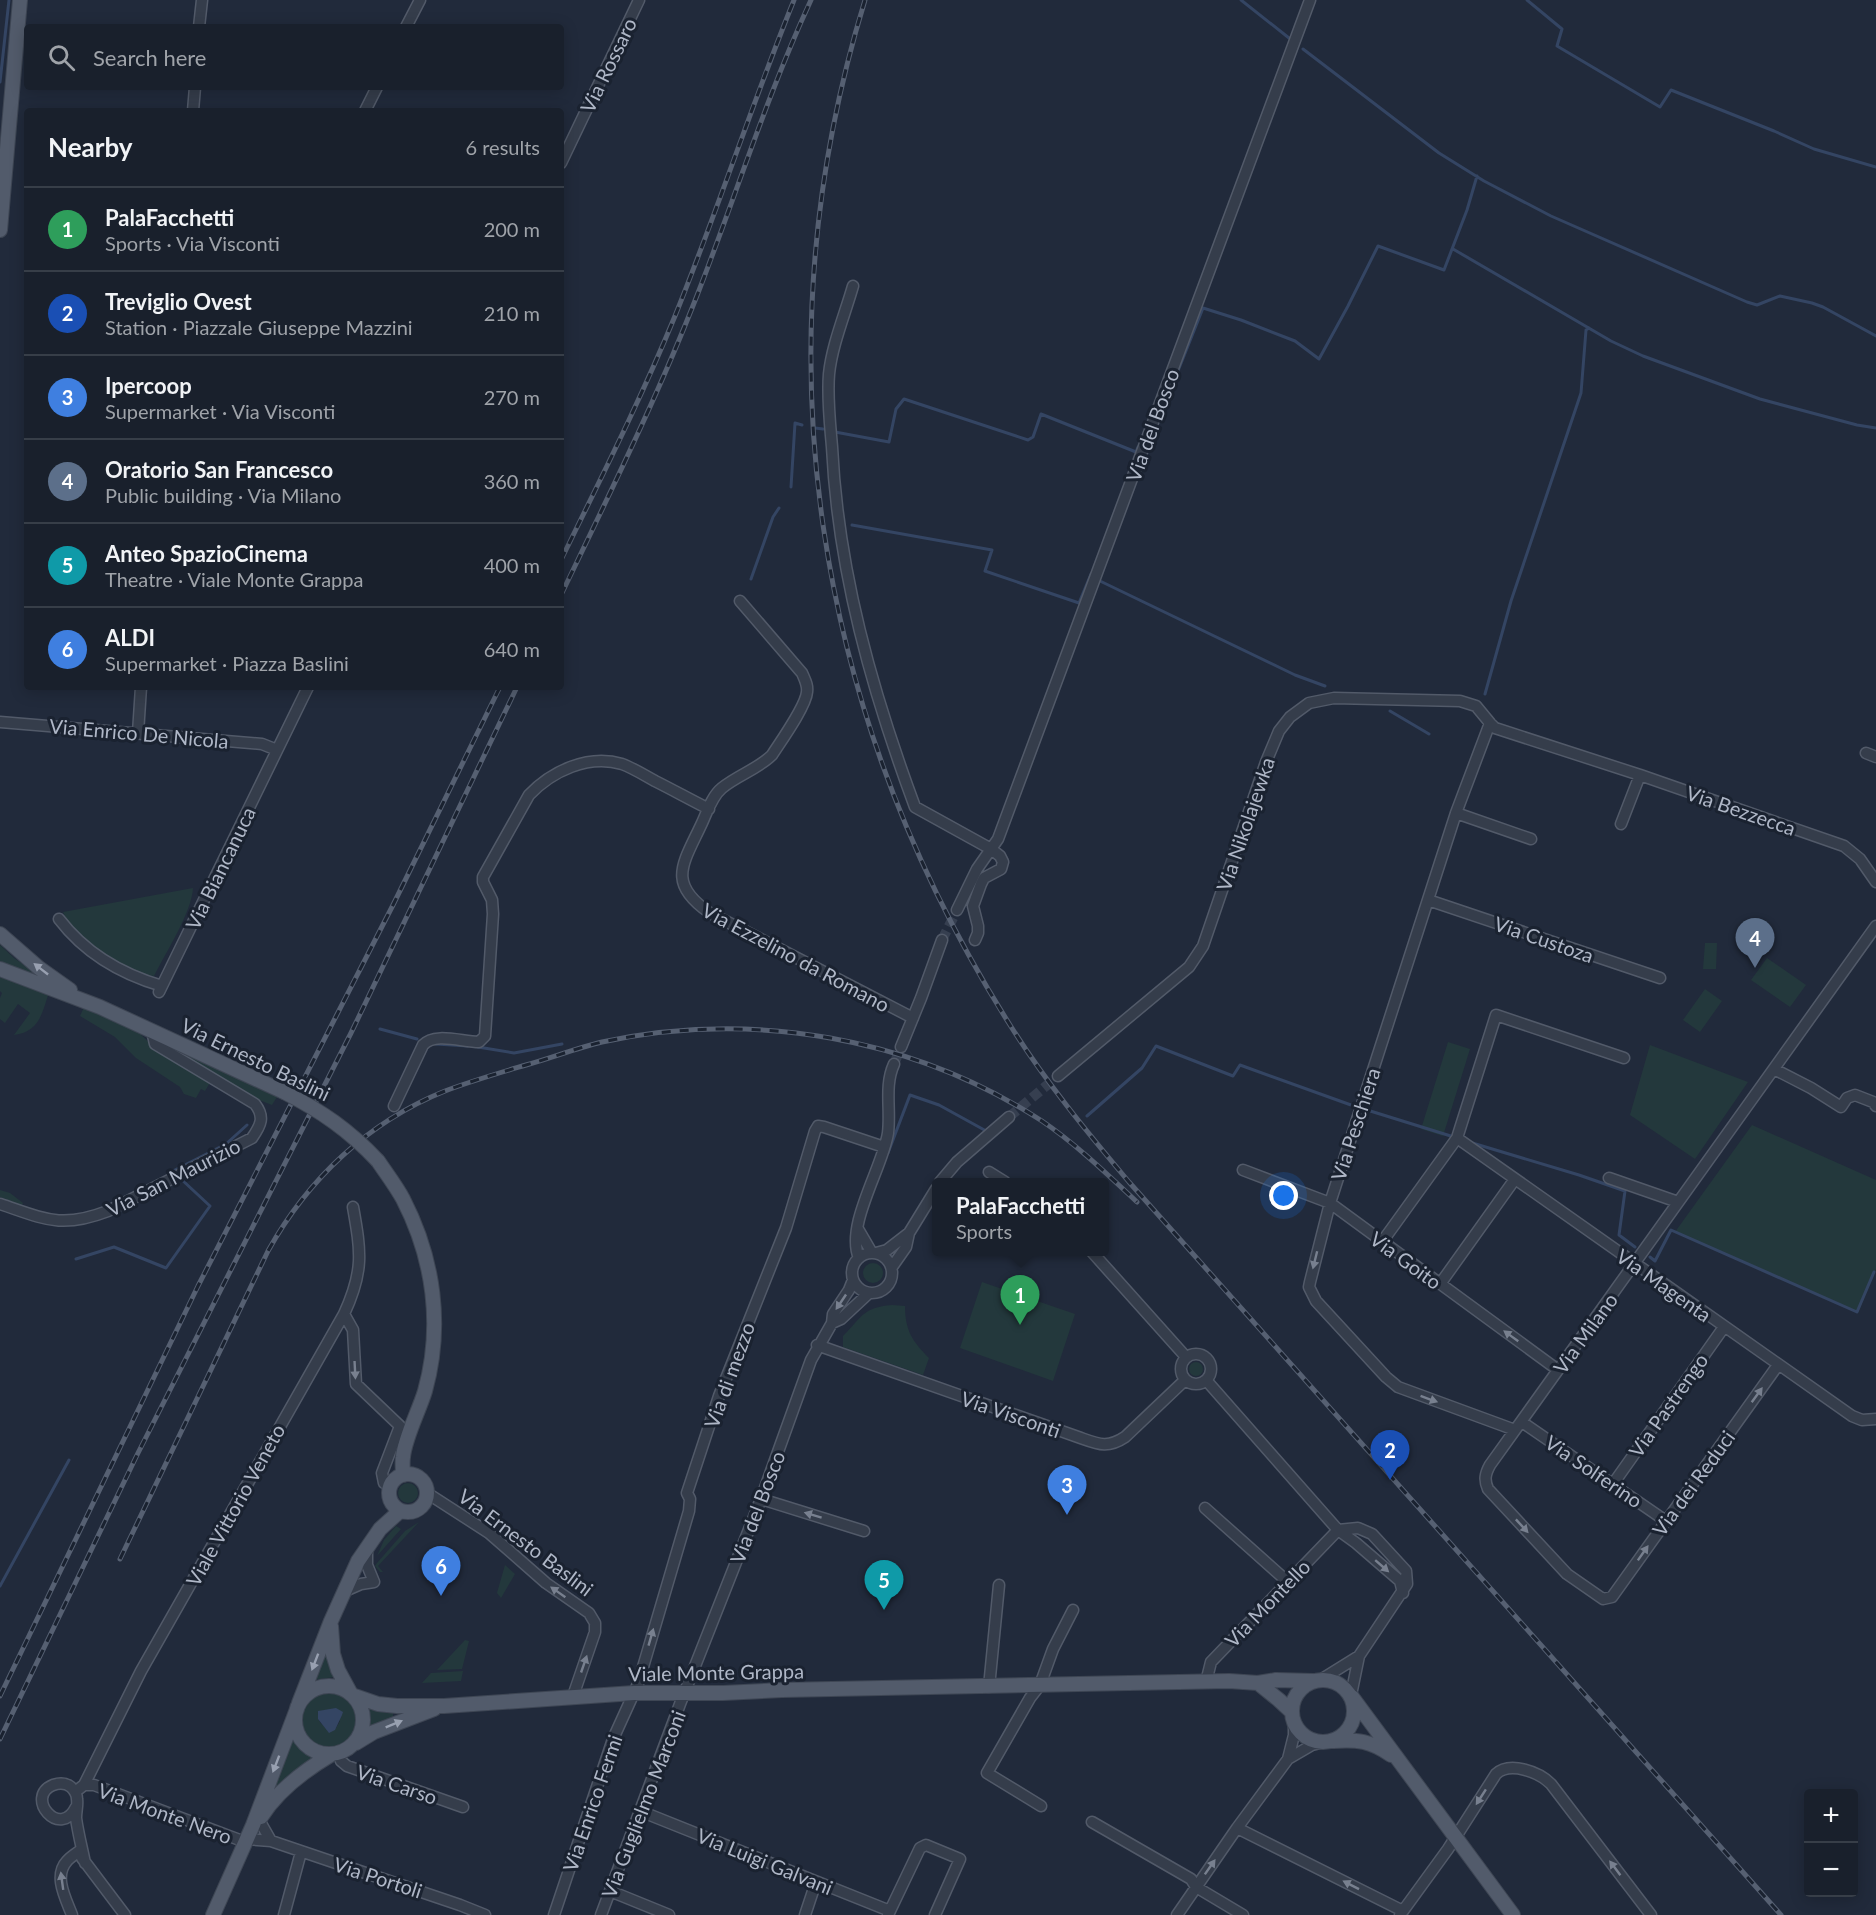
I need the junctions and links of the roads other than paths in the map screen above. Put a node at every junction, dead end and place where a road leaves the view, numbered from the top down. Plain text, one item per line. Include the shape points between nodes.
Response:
1 (20, 0) edge
2 (202, 0) edge
3 (420, 0) edge
4 (639, 0) edge
5 (1310, 0) edge
6 (200, 24) edge
7 (408, 24) edge
8 (195, 90) edge
9 (376, 90) edge
10 (197, 108) edge
11 (366, 108) edge
12 (564, 157) edge
13 (0, 230) edge
14 (853, 286) dead end
15 (740, 601) dead end
16 (141, 690) edge
17 (307, 690) edge
18 (1489, 721) junction
19 (0, 722) edge
20 (138, 733) junction
21 (277, 750) junction
22 (1640, 775) junction
23 (709, 809) junction
24 (1456, 813) junction
25 (1621, 824) dead end
26 (1532, 839) dead end
27 (991, 849) junction
28 (1876, 882) edge
29 (1428, 900) junction
30 (957, 910) tunnel mouth
31 (59, 919) dead end
32 (1876, 926) edge
33 (0, 934) edge
34 (942, 940) tunnel mouth
35 (975, 940) dead end
36 (0, 969) edge
37 (1660, 978) dead end
38 (84, 1000) junction
39 (913, 1018) junction
40 (152, 1030) junction
41 (901, 1047) tunnel mouth
42 (1624, 1058) dead end
43 (894, 1064) tunnel mouth
44 (1774, 1069) junction
45 (1058, 1076) tunnel mouth
46 (394, 1106) dead end
47 (1876, 1106) edge
48 (1009, 1117) tunnel mouth
49 (1457, 1138) junction
50 (884, 1147) junction
51 (1243, 1170) dead end
52 (989, 1172) dead end
53 (943, 1178) edge
54 (999, 1178) edge
55 (1609, 1178) dead end
56 (1515, 1179) junction
57 (932, 1196) edge
58 (1678, 1202) junction
59 (1329, 1203) junction
60 (0, 1204) edge
61 (353, 1207) dead end
62 (858, 1229) junction
63 (909, 1233) junction
64 (1382, 1242) junction
65 (874, 1253) junction
66 (1096, 1256) edge
67 (859, 1258) junction
68 (1635, 1264) junction
69 (892, 1267) junction
70 (853, 1281) junction
71 (1440, 1284) junction
72 (869, 1293) junction
73 (344, 1314) junction
74 (832, 1323) junction
75 (1724, 1327) junction
76 (817, 1346) junction
77 (1186, 1357) junction
78 (1778, 1365) junction
79 (1558, 1370) junction
80 (1185, 1380) junction
81 (1206, 1380) junction
82 (1876, 1419) edge
83 (1518, 1426) junction
84 (409, 1475) junction
85 (1613, 1484) junction
86 (390, 1493) junction
87 (426, 1493) junction
88 (761, 1499) junction
89 (1206, 1508) dead end
90 (400, 1510) junction
91 (1666, 1521) junction
92 (380, 1529) junction
93 (1338, 1530) junction
94 (1367, 1531) junction
95 (864, 1532) dead end
96 (1356, 1543) junction
97 (368, 1546) junction
98 (1287, 1582) junction
99 (999, 1585) dead end
100 (345, 1591) junction
101 (1403, 1593) junction
102 (1608, 1599) joint
103 (1073, 1610) dead end
104 (331, 1621) junction
105 (1359, 1656) junction
106 (1317, 1680) junction
107 (1206, 1682) junction
108 (1258, 1683) junction
109 (1040, 1685) junction
110 (989, 1687) junction
111 (634, 1693) junction
112 (685, 1693) junction
113 (352, 1695) junction
114 (573, 1696) junction
115 (1351, 1696) junction
116 (298, 1706) junction
117 (444, 1706) junction
118 (1293, 1718) junction
119 (1329, 1741) junction
120 (339, 1752) junction
121 (1288, 1759) junction
122 (1398, 1760) junction
123 (80, 1788) junction
124 (1041, 1806) dead end
125 (463, 1807) dead end
126 (76, 1808) junction
127 (640, 1811) junction
128 (53, 1818) junction
129 (1092, 1821) dead end
130 (256, 1822) junction
131 (1237, 1828) junction
132 (1455, 1837) junction
133 (245, 1841) junction
134 (271, 1841) junction
135 (80, 1851) junction
136 (301, 1852) junction
137 (816, 1882) junction
138 (1196, 1887) junction
139 (610, 1891) junction
140 (889, 1913) edge
141 (1402, 1913) edge
142 (72, 1915) edge
143 (125, 1915) edge
144 (213, 1915) edge
145 (284, 1915) edge
146 (485, 1915) edge
147 (554, 1915) edge
148 (601, 1915) edge
149 (669, 1915) edge
150 (805, 1915) edge
151 (935, 1915) edge
152 (1177, 1915) edge
153 (1243, 1915) edge
154 (1513, 1915) edge
155 (1651, 1915) edge

1 - 13 main road
2 - 6 street
3 - 7 street
4 - 12 street, Via Rossaro
5 - 27 street, Via del Bosco via 998,840
8 - 10 street
9 - 11 street
14 - 27 street via 829,372 828,395 842,548 856,619 915,807
15 - 23 street, Via Ezzelino da Romano via 802,674 807,694 772,755 723,787
16 - 20 street
17 - 21 street
18 - 22 street, Via Nikolajewka via 1496,728
18 - 24 street, Via Peschiera
18 - 45 street, Via Nikolajewka via 1476,706 1460,701 1334,698 1310,704 1290,717 1279,731 1266,762 1198,956
19 - 20 street, Via Enrico De Nicola
20 - 21 street, Via Enrico De Nicola via 262,744
21 - 31 street, Via Biancanuca via 161,989 100,959 77,941
22 - 25 street
22 - 28 street, Via Bezzecca via 1844,846 1860,859
23 - 39 street, Via Ezzelino da Romano via 683,867 685,890 695,903
23 - 46 street via 614,762 573,766 538,786 529,795 483,877 493,914 485,1036 479,1042 435,1038 427,1041
24 - 26 street
24 - 29 street, Via Peschiera
27 - 30 street, Via del Bosco
27 - 35 street via 1003,865 981,884 973,906 978,926
29 - 37 street, Via Custoza
29 - 59 street, Via Peschiera
32 - 44 street, Via Milano
38 -> 33 main road, Via Ernesto Baslini
34 - 39 street
36 - 38 main road, Via Ernesto Baslini
38 - 40 main road, Via Ernesto Baslini
39 - 41 street
40 - 60 street, Via San Maurizio via 155,1044 255,1104 261,1119 252,1138 89,1218 46,1220
40 - 84 main road, Via Ernesto Baslini, bridge via 330,1118 378,1161 402,1197 423,1244 435,1312 425,1392 403,1455
42 - 49 street via 1496,1015
43 - 50 street via 888,1083 888,1134
44 - 47 street via 1841,1107 1855,1095
44 - 58 street, Via Milano
48 - 53 street
49 - 56 street, Via Magenta
49 - 64 street
50 - 62 street
111 -> 50 street, Via di mezzo via 689,1511 687,1493 719,1396 786,1228 815,1131 818,1126 824,1127
51 - 59 street, Via Goito
52 - 54 street
55 - 58 street
56 - 68 street, Via Magenta
56 - 71 street
57 - 63 street
58 - 68 street, Via Milano
59 - 64 street, Via Goito
59 -> 83 street, Via Peschiera via 1310,1282 1316,1301 1398,1387
61 - 73 street, Viale Vittorio Veneto via 361,1258 359,1276
62 - 65 street
62 - 67 street
63 - 65 street via 887,1250
63 - 69 street via 906,1247
64 - 71 street, Via Goito
65 - 67 street
65 - 69 street via 886,1258
66 - 77 street
67 - 70 street via 853,1268
68 - 75 street, Via Magenta
68 - 79 street, Via Milano
69 - 72 street via 888,1287
70 - 72 street
70 -> 74 street, Via del Bosco via 833,1314
79 -> 71 street, Via Goito
72 - 74 street, Via del Bosco
73 -> 86 street via 353,1330 356,1384 400,1426 382,1473
73 - 123 street, Viale Vittorio Veneto via 141,1671
74 - 76 street, Via del Bosco
75 - 78 street, Via Magenta
75 - 85 street, Via Pastrengo
76 - 80 street, Via Visconti via 1105,1445 1125,1437
76 - 88 street, Via del Bosco
77 - 80 street via 1180,1368
77 - 81 street via 1196,1353 1207,1358 1211,1370
78 - 82 street, Via Magenta via 1852,1416
91 -> 78 street, Via dei Reduci
79 - 83 street, Via Milano
80 - 81 street via 1195,1384
81 - 93 street
83 - 85 street, Via Solferino
83 -> 102 street, Via Milano via 1486,1472 1488,1490 1567,1574 1602,1599
84 - 86 main road via 398,1477
84 - 87 main road, Via Ernesto Baslini via 423,1483
85 - 91 street, Via Solferino
86 - 90 main road
86 - 92 main road, Via Ernesto Baslini
87 - 90 main road, Via Ernesto Baslini via 421,1507 411,1512
114 -> 87 street, Via Ernesto Baslini via 595,1632 589,1613 546,1583 489,1533
95 -> 88 street
88 - 112 street, Via del Bosco
89 - 98 street
90 - 92 main road, Via Ernesto Baslini
102 -> 91 street, Via dei Reduci
92 - 97 main road, Via Ernesto Baslini
93 - 94 street
93 - 96 street
93 - 98 street, Via Montello
94 - 96 street via 1357,1537
94 - 101 street via 1406,1571
96 -> 101 street via 1400,1581
97 - 100 main road, Via Ernesto Baslini
97 - 100 street via 367,1565 374,1582
98 - 107 street, Via Montello via 1210,1662
99 - 110 street
100 - 104 main road, Via Ernesto Baslini
101 - 105 street
103 - 109 street
104 - 113 main road, Via Ernesto Baslini via 333,1654
104 -> 116 main road, Via Ernesto Baslini
105 - 106 street
105 - 115 street
106 - 108 main road, Viale Monte Grappa
106 - 115 main road via 1337,1682
106 - 118 main road via 1297,1693
107 - 108 main road, Viale Monte Grappa
107 - 109 main road, Viale Monte Grappa
108 - 118 main road via 1280,1700
109 - 110 main road, Viale Monte Grappa
109 - 124 street via 987,1773
110 - 112 main road, Viale Monte Grappa
111 - 112 main road, Viale Monte Grappa
111 - 114 main road, Viale Monte Grappa
111 - 147 street, Via Enrico Fermi via 613,1739
112 - 127 street, Via Guglielmo Marconi
113 - 116 main road via 343,1689 323,1686 306,1695
113 - 117 main road, Viale Monte Grappa via 378,1704
113 - 120 main road via 359,1703 363,1723 355,1742
114 - 117 main road, Viale Monte Grappa
115 - 119 main road via 1353,1721 1341,1737
115 - 122 main road
116 - 120 main road via 295,1720 302,1741 321,1753
116 -> 130 main road, Viale Monte Grappa
120 -> 117 main road, Viale Monte Grappa via 374,1732
118 - 119 main road via 1305,1737
118 - 121 street via 1294,1735
119 - 121 street via 1312,1745
119 - 122 main road via 1370,1743
120 - 125 street, Via Carso via 347,1766
120 - 130 main road, Viale Monte Grappa via 308,1769 280,1793
121 - 131 street
122 - 132 main road
123 - 126 street
123 - 128 street via 61,1784 48,1789 43,1805
123 - 133 street, Via Monte Nero via 94,1785
126 - 128 street via 69,1817
126 - 135 street
127 - 137 street, Via Luigi Galvani
127 - 139 street, Via Guglielmo Marconi
128 - 135 street via 71,1826
129 - 138 street via 1191,1879
130 - 133 main road, Viale Monte Grappa
130 - 134 street
138 -> 131 street
141 -> 131 street
132 - 141 street
132 - 154 main road
155 -> 132 street via 1551,1784 1535,1773 1502,1769
133 - 134 street, Via Portoli
133 - 144 main road, Viale Monte Grappa
134 - 136 street, Via Portoli
142 -> 135 street via 60,1880 61,1869
135 - 143 street
136 - 145 street
136 - 146 street, Via Portoli
137 - 140 street, Via Luigi Galvani
137 - 150 street
138 - 152 street
138 - 153 street
139 - 148 street, Via Guglielmo Marconi
139 - 149 street
140 - 151 street via 920,1848 926,1845 960,1859

